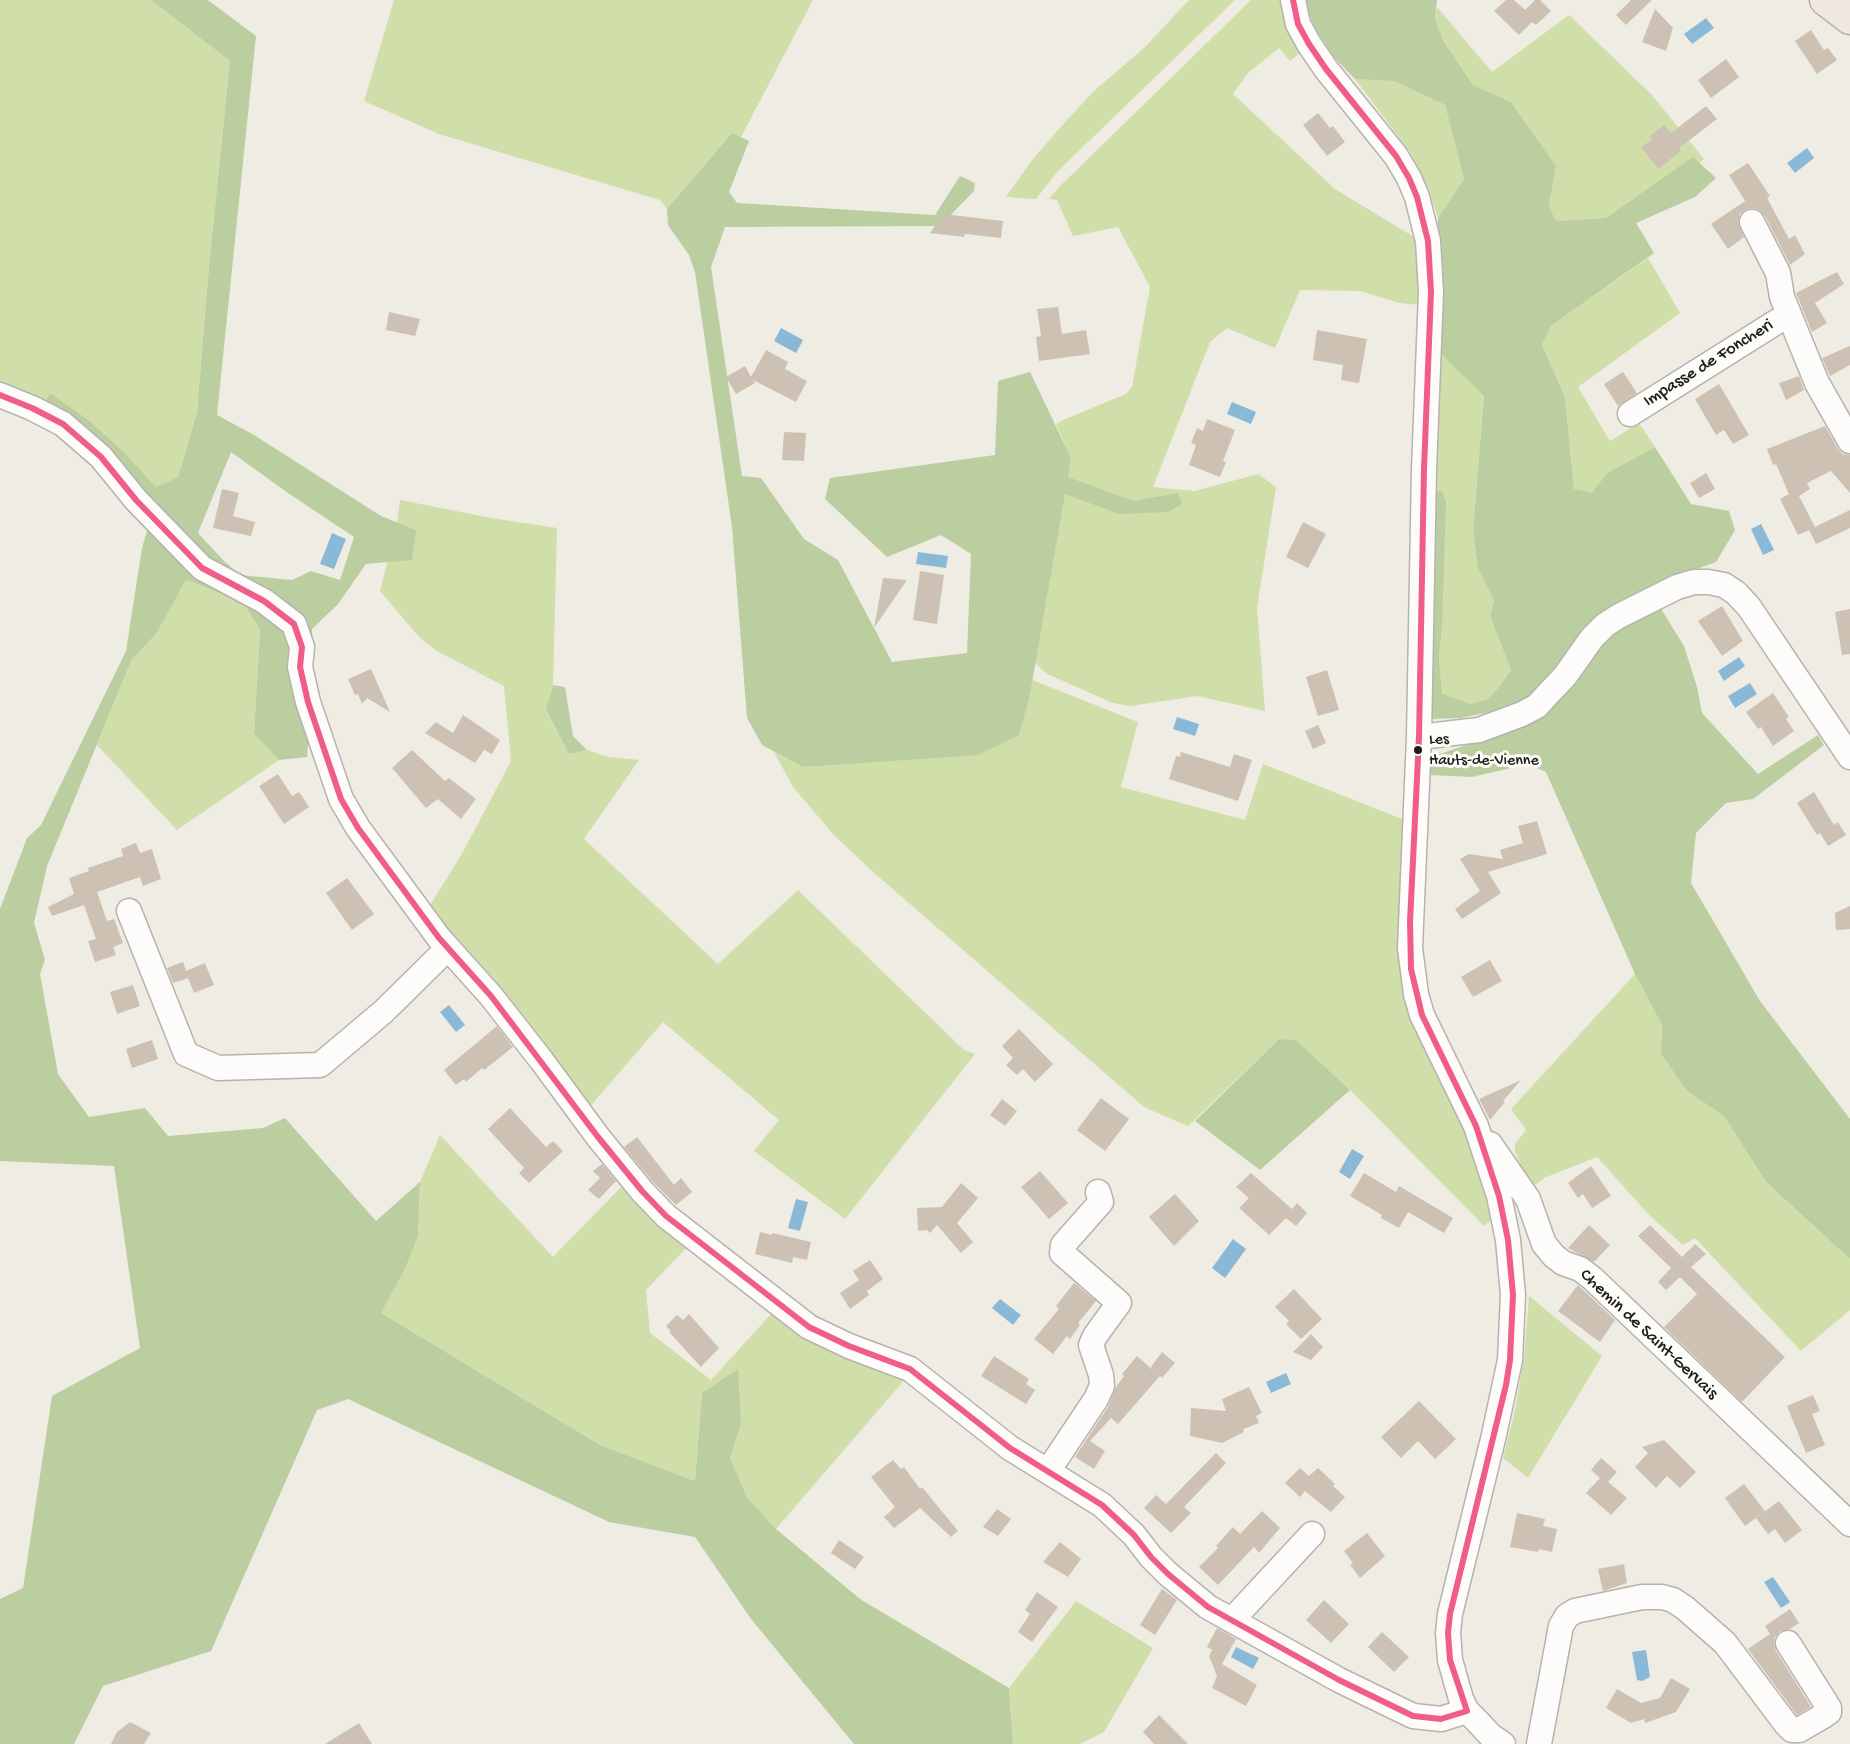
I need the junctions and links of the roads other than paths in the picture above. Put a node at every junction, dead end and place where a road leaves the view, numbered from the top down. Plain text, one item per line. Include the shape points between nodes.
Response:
1 (1293, 0) edge
2 (1825, 0) edge
3 (1850, 19) edge
4 (1752, 222) dead end
5 (1789, 314) junction
6 (0, 395) edge
7 (1630, 414) dead end
8 (1850, 441) edge
9 (1419, 737) junction
10 (1850, 757) edge
11 (129, 911) dead end
12 (448, 948) junction
13 (1476, 1125) junction
14 (1098, 1192) dead end
15 (1048, 1472) junction
16 (1850, 1524) edge
17 (1312, 1534) dead end
18 (1232, 1620) junction
19 (1788, 1643) dead end
20 (1467, 1711) junction
21 (1503, 1744) edge
22 (1539, 1744) edge

1 - 9 street via 1298,24 1309,44 1409,178 1418,197 1428,241 1431,292
2 - 3 main road
4 - 5 street, Impasse de Foncheri via 1778,273
5 - 7 street, Impasse de Foncheri
5 - 8 street, Impasse de Foncheri via 1817,382
6 - 12 street via 63,424 100,457 202,568 264,601 294,624 302,646 300,666 308,702 342,799 382,862
9 - 10 street via 1479,730 1522,714 1536,706 1565,676 1605,625 1677,587 1708,582 1724,585 1749,607
9 - 13 street via 1411,969 1422,1015
11 - 12 street via 186,1054 218,1068 320,1065 383,1012
12 - 15 street via 513,1024 605,1146 666,1216 809,1327 910,1369 1010,1448
13 - 16 street, Chemin de Saint-Gervais via 1528,1199 1544,1244 1554,1256 1592,1278
13 - 20 street via 1499,1196 1508,1240 1512,1326 1506,1385 1450,1614 1450,1660
14 - 15 street via 1101,1202 1063,1245 1062,1253 1119,1303 1091,1345 1102,1386
15 - 18 street via 1102,1505 1168,1574 1208,1607
17 - 18 street
18 - 20 street via 1413,1716 1441,1719
19 - 22 street via 1829,1707 1826,1715 1799,1730 1786,1724 1725,1643 1673,1600 1642,1597 1575,1611 1561,1626
20 - 21 street

